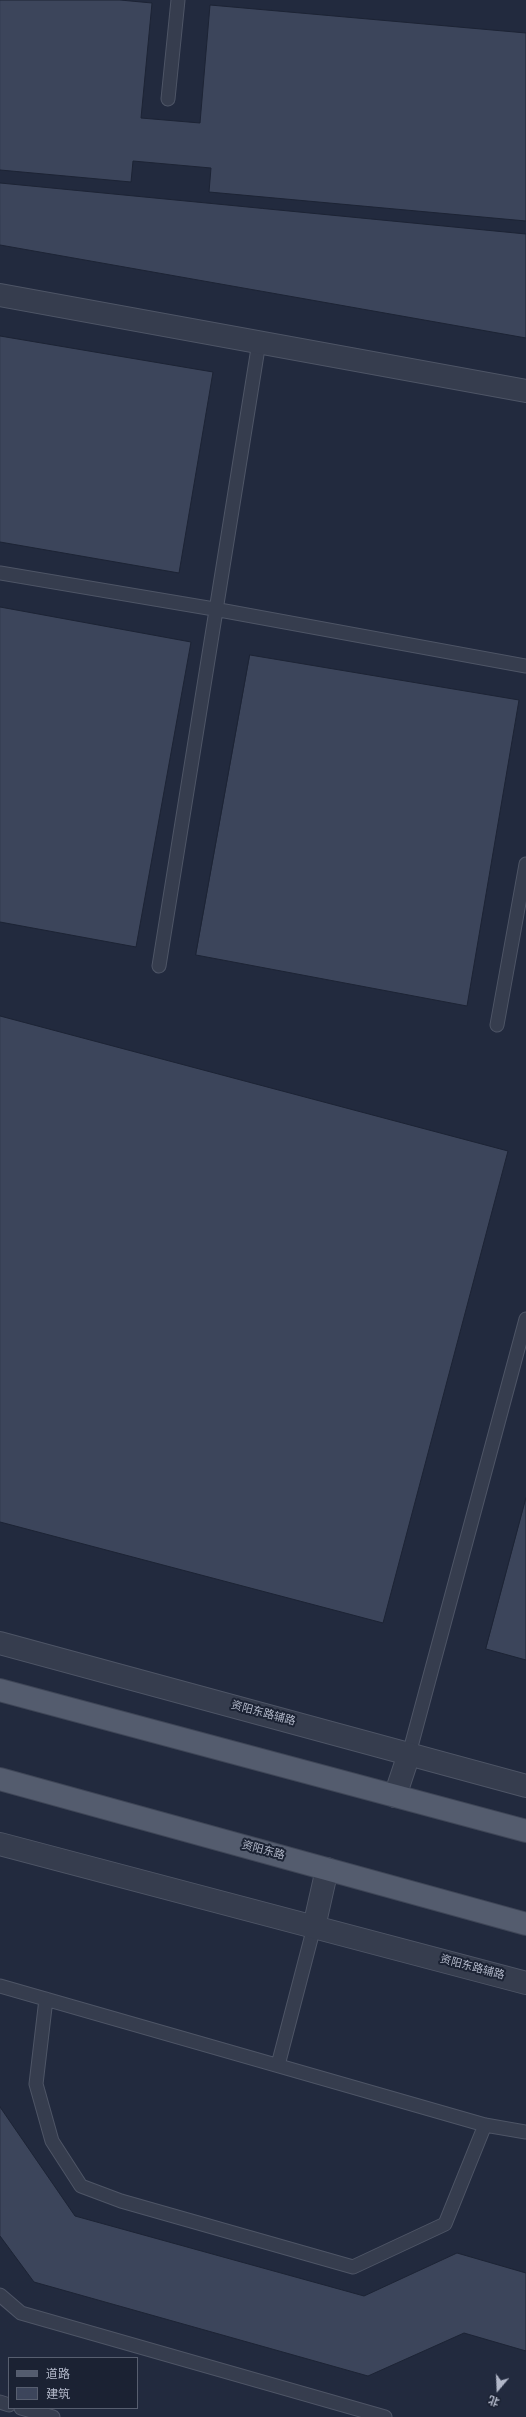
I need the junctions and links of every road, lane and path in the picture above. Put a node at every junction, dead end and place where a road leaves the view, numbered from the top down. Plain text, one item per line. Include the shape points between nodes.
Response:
1 (178, 0) edge
2 (168, 99) dead end
3 (0, 295) edge
4 (259, 342) junction
5 (526, 391) edge
6 (0, 574) edge
7 (214, 609) junction
8 (526, 666) edge
9 (526, 864) edge
10 (158, 966) dead end
11 (497, 1025) dead end
12 (526, 1319) edge
13 (0, 1643) edge
14 (0, 1690) edge
15 (409, 1754) junction
16 (0, 1778) edge
17 (526, 1786) edge
18 (395, 1796) junction
19 (526, 1831) edge
20 (0, 1844) edge
21 (327, 1869) junction
22 (526, 1924) edge
23 (314, 1927) junction
24 (526, 1982) edge
25 (0, 1986) edge
26 (46, 1999) junction
27 (278, 2066) junction
28 (485, 2125) junction
29 (526, 2132) edge
30 (0, 2295) edge
31 (24, 2409) edge
32 (53, 2417) edge
33 (386, 2417) edge

1 - 2 lane
3 - 4 street
4 - 5 street
4 - 7 lane
6 - 7 lane
7 - 8 lane
7 - 10 lane
9 - 11 lane
12 - 15 lane
13 - 15 street, 资阳东路辅路
14 - 18 main road
15 - 17 street, 资阳东路辅路
15 - 18 street
16 - 21 main road, 资阳东路
18 - 19 main road
20 - 23 street, 资阳东路辅路
21 - 22 main road, 资阳东路
21 - 23 street
23 - 24 street, 资阳东路辅路
23 - 27 lane
25 - 26 lane
26 - 27 lane
26 - 28 lane via 36,2084 52,2141 81,2186 151,2210 353,2268 445,2224
27 - 28 lane
28 - 29 lane
30 - 33 lane via 21,2313
31 - 32 lane

